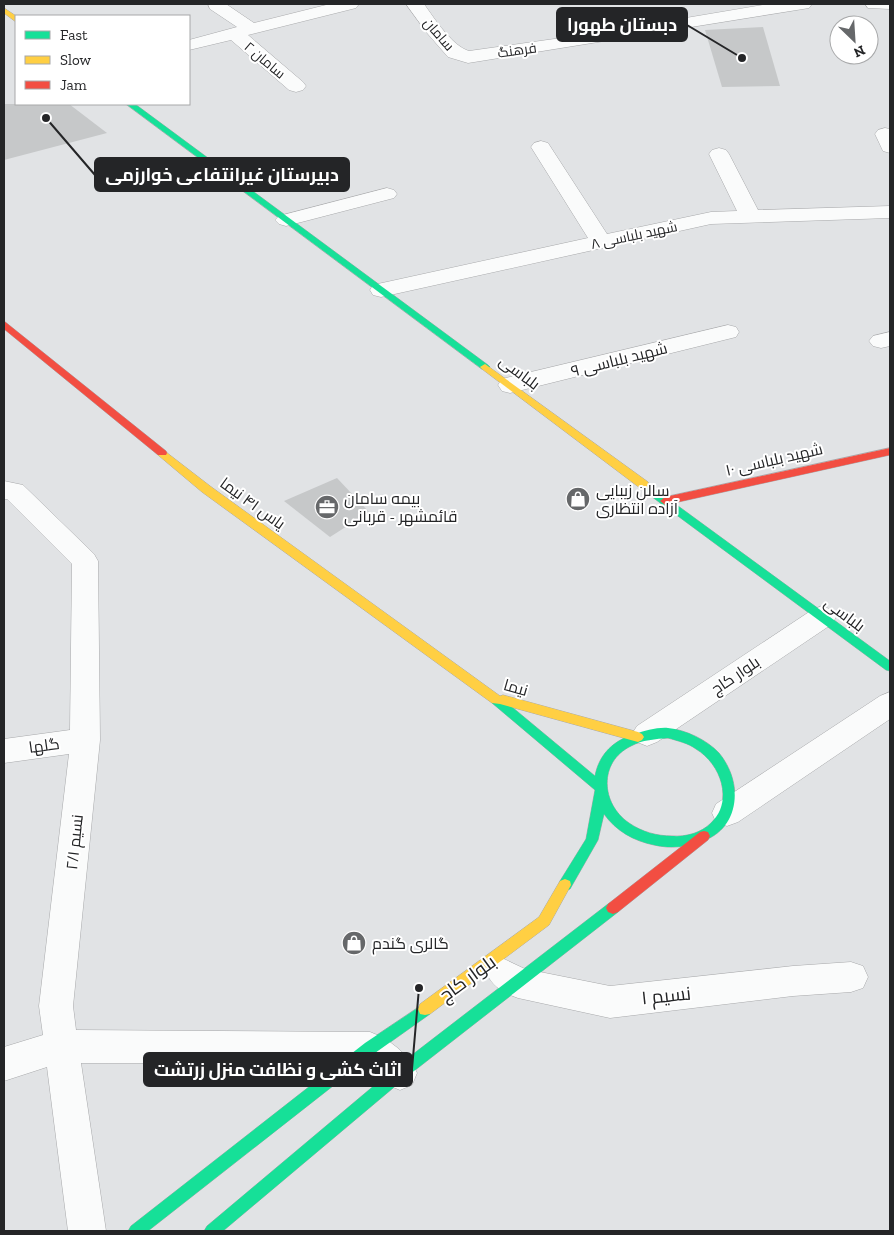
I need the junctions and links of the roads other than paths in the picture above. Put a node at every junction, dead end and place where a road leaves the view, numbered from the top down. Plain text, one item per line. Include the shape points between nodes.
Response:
1 (350, 4) edge
2 (415, 4) edge
3 (803, 4) edge
4 (874, 4) edge
5 (889, 4) edge
6 (216, 5) dead end
7 (772, 6) edge
8 (4, 10) edge
9 (15, 19) edge
10 (242, 31) junction
11 (190, 45) edge
12 (468, 57) joint
13 (296, 86) dead end
14 (131, 105) edge
15 (541, 147) dead end
16 (719, 154) dead end
17 (387, 194) dead end
18 (890, 212) edge
19 (751, 217) junction
20 (286, 220) junction
21 (602, 242) junction
22 (381, 290) junction
23 (4, 324) edge
24 (728, 332) dead end
25 (510, 385) junction
26 (890, 450) edge
27 (4, 490) edge
28 (665, 500) junction
29 (822, 616) junction
30 (890, 667) edge
31 (492, 697) junction
32 (890, 704) edge
33 (643, 735) junction
34 (85, 740) junction
35 (4, 751) edge
36 (601, 789) junction
37 (727, 813) junction
38 (704, 836) junction
39 (487, 964) junction
40 (851, 977) dead end
41 (518, 983) junction
42 (62, 1046) junction
43 (370, 1048) junction
44 (4, 1064) edge
45 (400, 1073) junction
46 (87, 1231) edge
47 (136, 1231) edge
48 (212, 1231) edge

1 - 10 street
2 - 12 street, سامان via 455,53
3 - 7 street, فرهنگ
4 - 5 street
6 - 10 street, سامان ۲
7 - 12 street, فرهنگ via 598,38
8 - 9 street
10 - 11 street
10 - 13 street, سامان ۲
14 - 20 street, بلباسی
15 - 21 street
16 - 19 street
17 - 20 street
18 - 19 street, شهید بلباسی ۸
19 - 21 street, شهید بلباسی ۸ via 711,218
20 - 22 street, بلباسی
21 - 22 street, شهید بلباسی ۸
22 - 25 street, بلباسی
23 - 31 street, یاس ۴۱ نیما via 206,489
24 - 25 street, شهید بلباسی ۹
25 - 28 street, بلباسی
26 - 28 street, شهید بلباسی ١٠
27 - 34 street, نسیم ۲/۱ via 14,492 85,562
28 - 29 street, بلباسی
29 - 30 street, بلباسی
29 - 33 street, بلوار کاج
31 - 33 street, نیما via 585,724
31 - 36 street, نیما
32 - 37 street
33 - 36 street via 628,740 612,752 602,768
33 - 37 street via 668,733 688,738 706,748 720,762 729,779 731,796
34 - 35 street, گلها
34 - 42 street, نسیم ۲/۱ via 56,1006
36 - 38 street via 605,805 617,822 637,835 659,842 682,842
36 - 39 street, بلوار کاج via 592,840 544,921
37 - 38 street via 718,826
38 - 41 street, بلوار کاج
39 - 41 street, نسیم ۱
39 - 43 street, بلوار کاج
40 - 41 street, نسیم ۱ via 610,1002
41 - 45 street, بلوار کاج
42 - 43 street
42 - 44 street
42 - 46 street, نسیم ۲/۱
43 - 45 street
43 - 47 street, بلوار کاج
45 - 48 street, بلوار کاج

